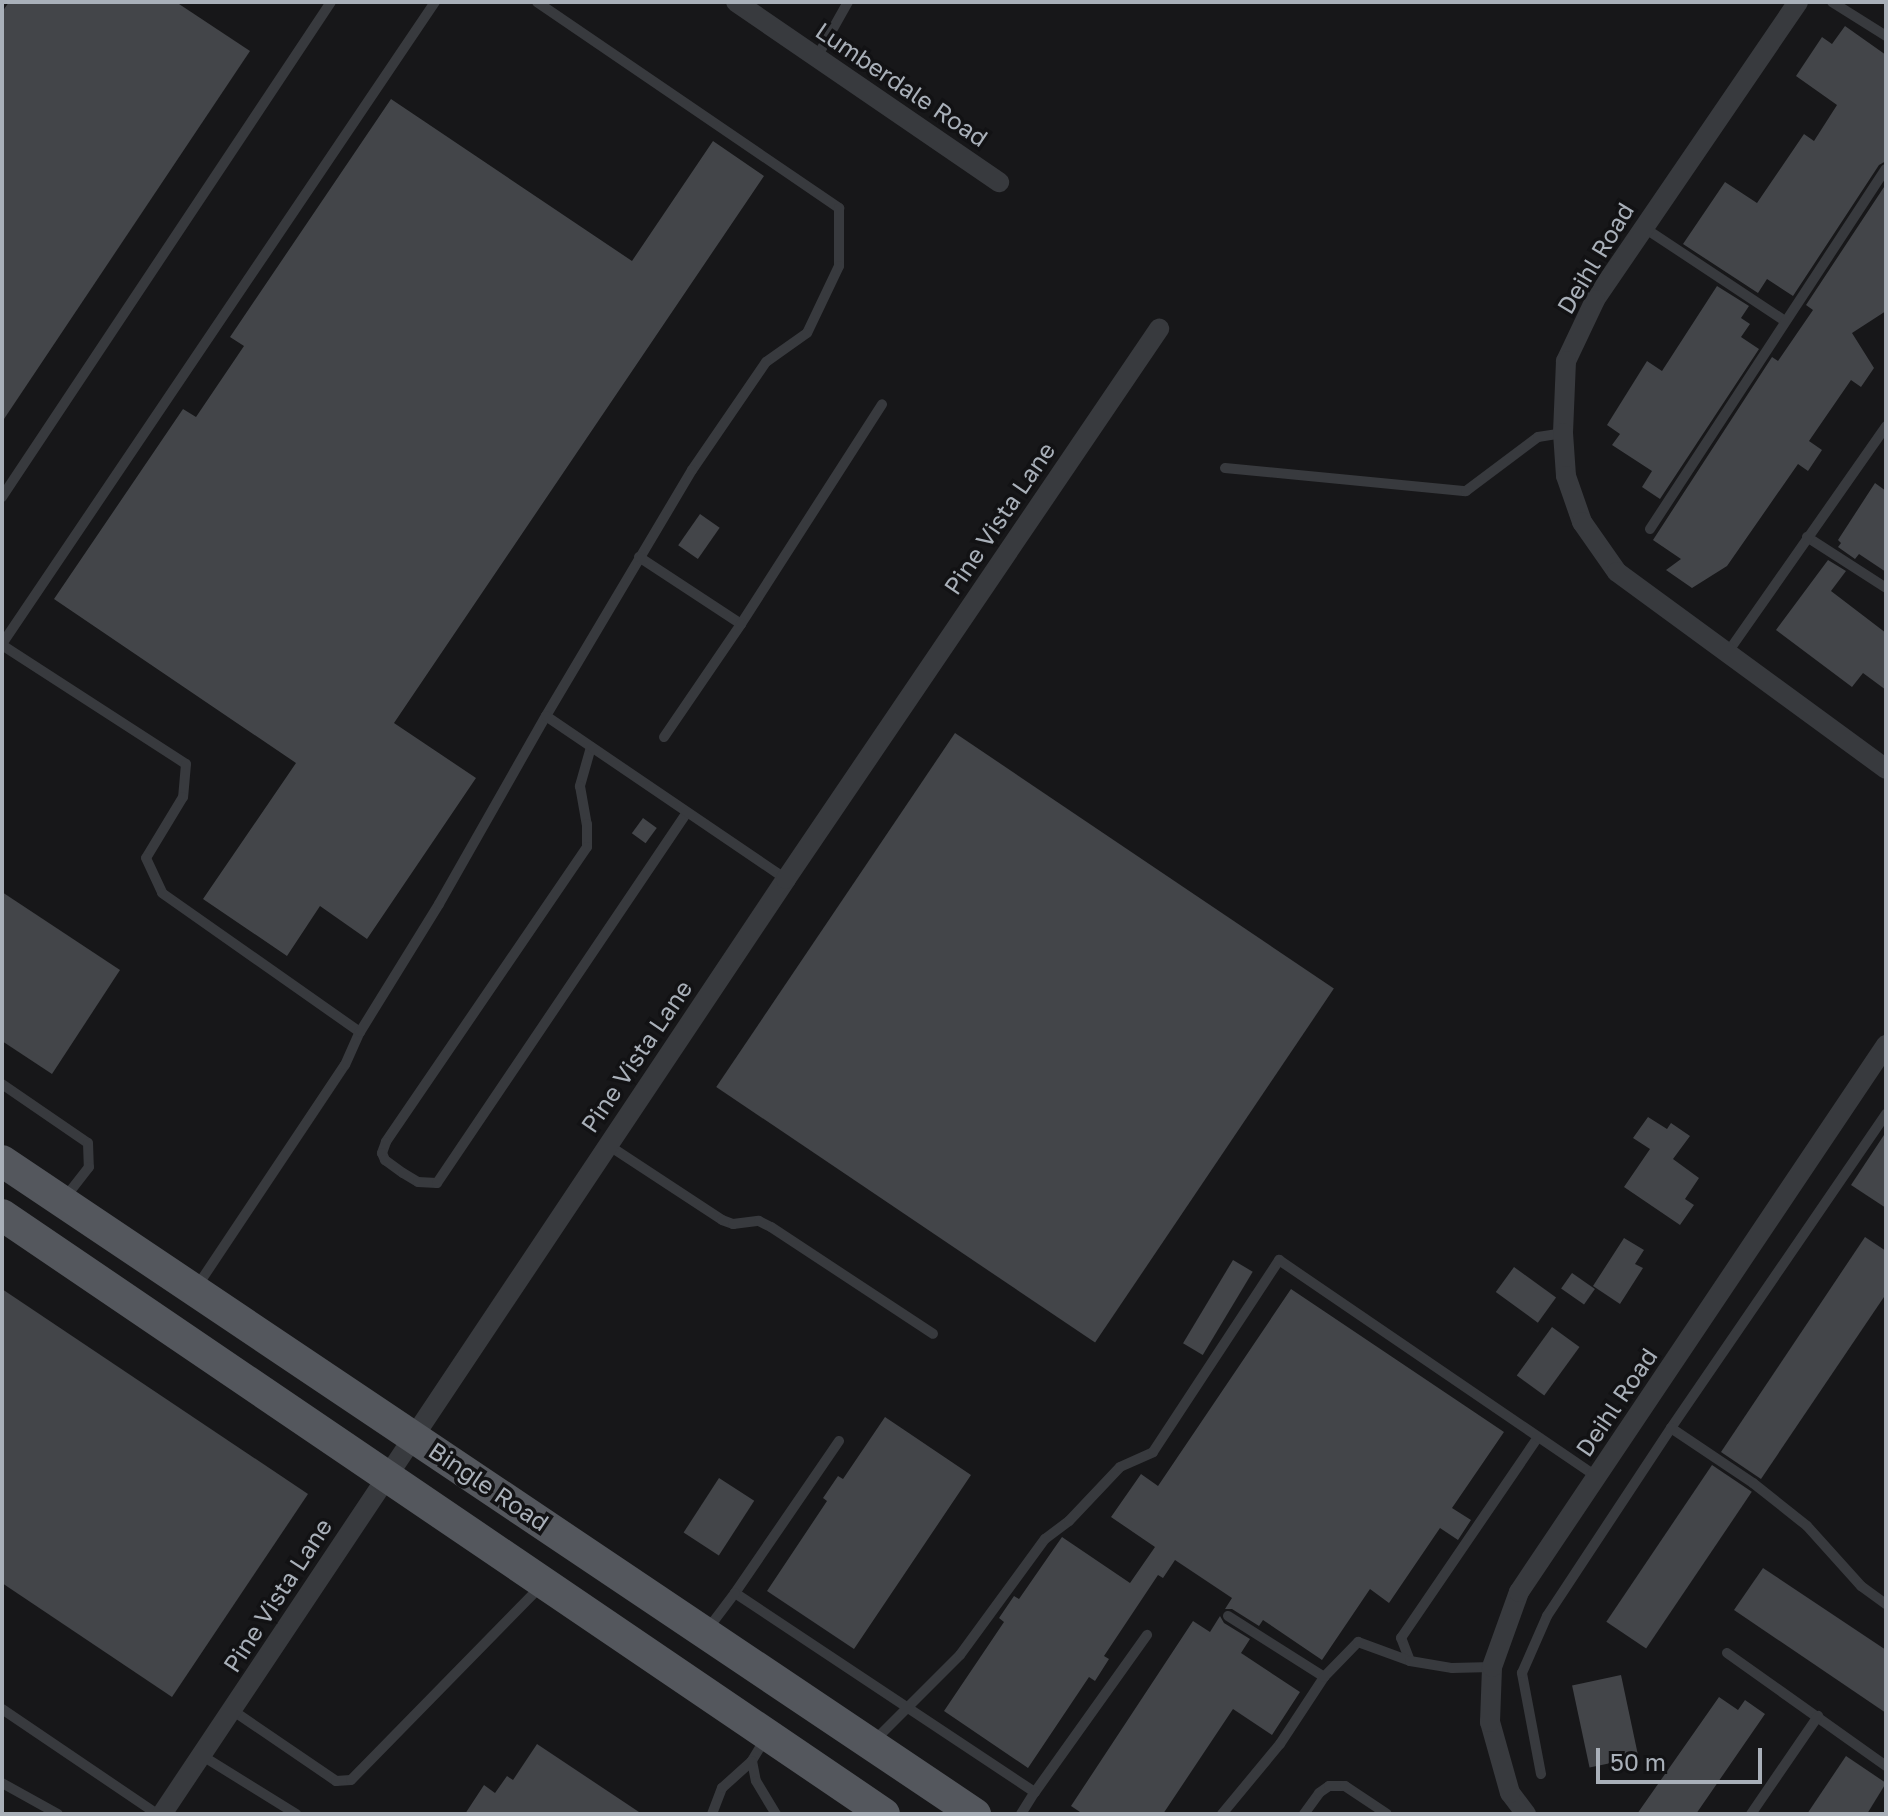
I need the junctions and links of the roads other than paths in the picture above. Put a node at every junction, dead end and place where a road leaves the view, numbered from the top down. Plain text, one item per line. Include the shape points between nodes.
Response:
1 (331, 2) edge
2 (435, 2) edge
3 (537, 2) edge
4 (736, 2) edge
5 (848, 2) edge
6 (1798, 2) edge
7 (1832, 2) edge
8 (1886, 36) edge
9 (817, 57) junction
10 (1886, 169) edge
11 (999, 182) dead end
12 (1643, 227) junction
13 (1785, 321) junction
14 (1159, 329) dead end
15 (882, 404) dead end
16 (1886, 426) edge
17 (1563, 433) junction
18 (1225, 468) dead end
19 (2, 497) edge
20 (1650, 529) dead end
21 (1807, 537) junction
22 (639, 557) junction
23 (1886, 588) edge
24 (741, 624) junction
25 (2, 644) edge
26 (1728, 652) junction
27 (546, 716) junction
28 (664, 737) dead end
29 (591, 747) junction
30 (1886, 769) edge
31 (687, 812) junction
32 (786, 879) junction
33 (360, 1032) junction
34 (1886, 1045) edge
35 (2, 1084) edge
36 (1886, 1114) edge
37 (608, 1145) junction
38 (2, 1161) edge
39 (62, 1201) junction
40 (2, 1215) edge
41 (36, 1239) junction
42 (195, 1290) junction
43 (933, 1334) dead end
44 (1671, 1428) junction
45 (413, 1435) junction
46 (1538, 1437) junction
47 (839, 1441) dead end
48 (1597, 1477) junction
49 (385, 1478) junction
50 (543, 1584) junction
51 (735, 1593) junction
52 (1886, 1604) edge
53 (1228, 1616) dead end
54 (706, 1631) junction
55 (1147, 1635) dead end
56 (1727, 1653) dead end
57 (1410, 1661) junction
58 (1492, 1667) junction
59 (1324, 1677) junction
60 (794, 1691) junction
61 (911, 1707) junction
62 (2, 1709) edge
63 (232, 1710) junction
64 (1818, 1716) junction
65 (872, 1743) junction
66 (760, 1747) junction
67 (201, 1755) junction
68 (1886, 1766) edge
69 (1541, 1774) dead end
70 (2, 1783) edge
71 (1035, 1792) junction
72 (58, 1814) edge
73 (159, 1814) edge
74 (296, 1814) edge
75 (712, 1814) edge
76 (776, 1814) edge
77 (884, 1814) edge
78 (975, 1814) edge
79 (1021, 1814) edge
80 (1222, 1814) edge
81 (1304, 1814) edge
82 (1387, 1814) edge
83 (1526, 1814) edge
84 (1751, 1814) edge

1 - 19 lane
2 - 25 lane
3 - 22 lane via 839,208 839,266 807,333 766,362
4 - 9 street, Lumberdale Road
5 - 9 lane
6 - 12 street, Deihl Road
7 - 8 lane
9 - 11 street, Lumberdale Road
10 - 13 lane
12 - 13 lane
12 - 17 street, Deihl Road via 1595,300 1566,361
13 - 20 lane
14 - 32 street, Pine Vista Lane
15 - 24 lane
16 - 21 lane
17 - 18 lane via 1538,437 1466,491
17 - 26 street, Deihl Road via 1566,476 1582,522 1617,572
21 - 23 lane
21 - 26 lane
22 - 24 lane
22 - 27 lane
24 - 28 lane
25 - 33 lane via 186,764 183,797 146,858 162,893
26 - 30 street, Deihl Road
27 - 29 lane
27 - 33 lane
29 - 31 lane
29 - 31 lane via 580,786 587,847 386,1142 385,1160 403,1173 418,1182 437,1183
31 - 32 lane
32 - 37 street, Pine Vista Lane
33 - 42 lane via 345,1065
34 - 48 street, Deihl Road
35 - 39 lane via 88,1143 89,1167
36 - 44 lane
37 - 43 lane via 722,1220 759,1221 771,1227
37 - 45 street, Pine Vista Lane
38 - 39 main road, Bingle Road
39 - 41 main road
39 - 42 main road, Bingle Road
40 - 41 main road
41 - 49 main road
42 - 45 main road, Bingle Road
44 - 52 lane via 1807,1526 1861,1586
44 - 69 lane via 1547,1616 1522,1673
45 - 49 street, Pine Vista Lane
45 - 54 main road, Bingle Road
46 - 48 lane
46 - 57 lane via 1401,1638
46 - 61 lane via 1279,1260 1153,1452 1120,1467 1045,1539 960,1655
47 - 51 lane
48 - 58 street, Deihl Road via 1519,1592
49 - 50 main road
49 - 63 street, Pine Vista Lane
50 - 63 lane via 351,1780 336,1781
50 - 66 main road
51 - 54 lane
51 - 61 lane
53 - 59 lane
54 - 60 main road, Bingle Road
55 - 71 lane
56 - 64 lane
57 - 58 lane
57 - 59 lane via 1358,1642
58 - 83 street, Deihl Road via 1490,1722 1510,1793
59 - 80 lane via 1280,1744
60 - 65 main road, Bingle Road
60 - 66 main road
61 - 65 lane
61 - 71 lane
62 - 73 lane
63 - 67 street, Pine Vista Lane
64 - 68 lane
64 - 84 lane
65 - 78 main road, Bingle Road
66 - 75 lane via 722,1788
66 - 76 lane via 756,1781
66 - 77 main road
67 - 73 street, Pine Vista Lane
67 - 74 lane
70 - 72 lane
71 - 79 lane
81 - 82 lane via 1329,1786 1345,1786

